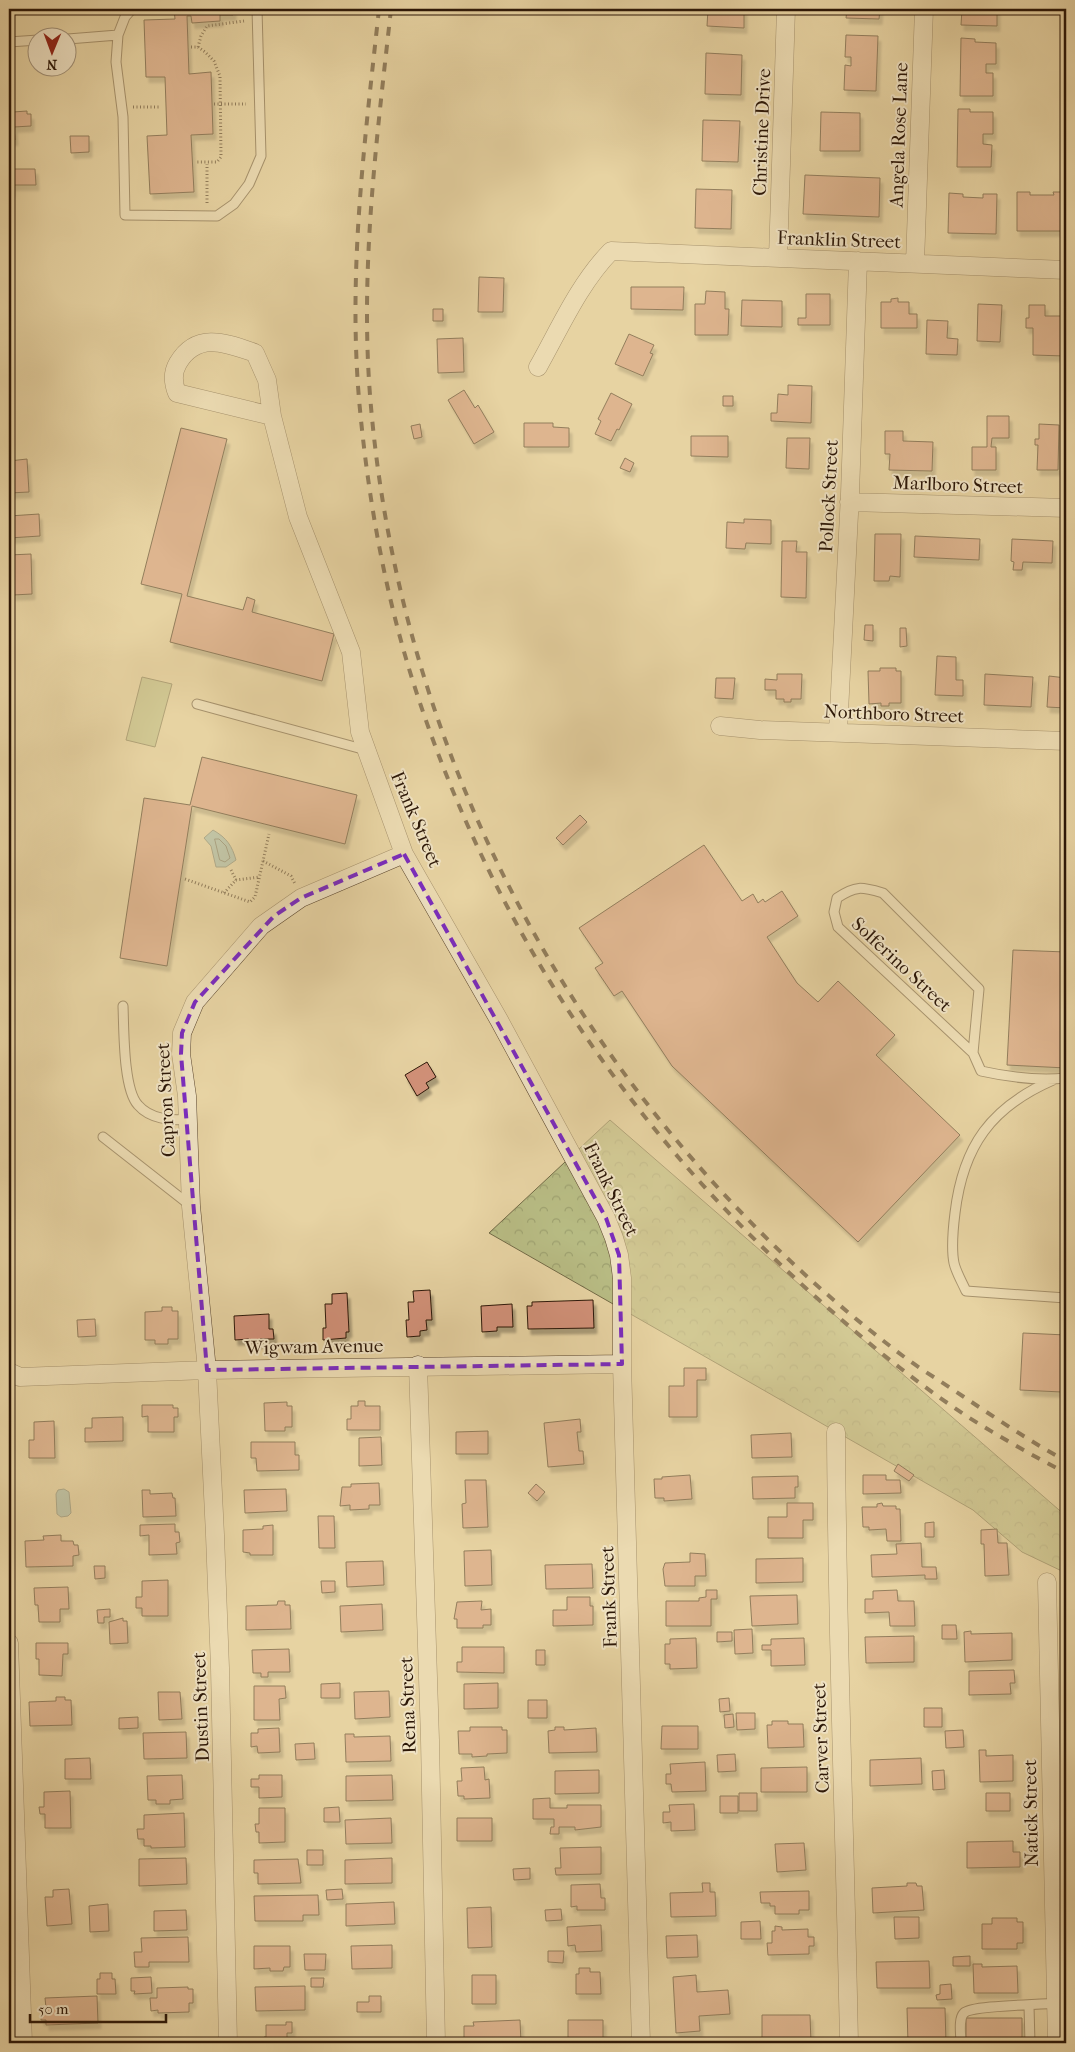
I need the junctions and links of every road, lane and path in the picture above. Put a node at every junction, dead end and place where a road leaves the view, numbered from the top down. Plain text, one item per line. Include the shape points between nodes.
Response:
1 (132, 9) edge
2 (257, 9) edge
3 (786, 9) edge
4 (924, 9) edge
5 (257, 19) junction
6 (118, 36) junction
7 (78, 38) edge
8 (28, 41) edge
9 (9, 42) edge
10 (198, 46) junction
11 (191, 47) dead end
12 (214, 104) dead end
13 (220, 104) junction
14 (260, 104) junction
15 (160, 107) dead end
16 (122, 108) junction
17 (196, 162) dead end
18 (207, 164) junction
19 (206, 216) junction
20 (778, 258) junction
21 (858, 261) junction
22 (915, 263) junction
23 (1066, 270) edge
24 (538, 367) dead end
25 (272, 416) junction
26 (849, 502) junction
27 (1066, 508) edge
28 (197, 704) dead end
29 (720, 726) dead end
30 (838, 732) junction
31 (1066, 742) edge
32 (366, 750) junction
33 (269, 834) dead end
34 (404, 854) junction
35 (263, 861) junction
36 (231, 870) dead end
37 (291, 876) dead end
38 (260, 877) junction
39 (185, 879) dead end
40 (236, 880) junction
41 (224, 893) junction
42 (123, 1006) dead end
43 (973, 1053) junction
44 (1066, 1078) edge
45 (1055, 1079) junction
46 (188, 1119) junction
47 (103, 1136) dead end
48 (191, 1206) junction
49 (1066, 1298) edge
50 (622, 1364) junction
51 (418, 1365) junction
52 (207, 1370) junction
53 (9, 1372) edge
54 (836, 1432) dead end
55 (1047, 1582) dead end
56 (9, 1643) edge
57 (1060, 1873) edge
58 (1056, 2003) junction
59 (1029, 2006) junction
60 (23, 2043) edge
61 (228, 2043) edge
62 (436, 2043) edge
63 (642, 2043) edge
64 (849, 2043) edge
65 (961, 2043) edge
66 (1030, 2043) edge
67 (1057, 2043) edge

1 - 6 lane via 125,17
2 - 5 lane
3 - 20 street, Christine Drive
4 - 22 street, Angela Rose Lane
5 - 10 path via 207,26
5 - 14 lane
6 - 7 lane
6 - 16 lane via 116,62
8 - 9 lane
10 - 11 path
10 - 13 path via 214,61 220,76
12 - 13 path
13 - 14 path
13 - 18 path via 221,157 217,162
14 - 19 lane via 261,156 249,184 234,204 217,216
15 - 16 path
16 - 19 lane via 125,215
17 - 18 path
18 - 19 path
20 - 21 street, Franklin Street
20 - 24 street, Franklin Street via 611,251 587,280
21 - 22 street, Franklin Street
21 - 26 street, Pollock Street
22 - 23 street, Franklin Street
25 - 25 street, Frank Street via 177,393 173,384 175,368 185,352 203,341 256,353 267,380
25 - 32 street, Frank Street via 298,517 351,652 360,732
26 - 27 street, Marlboro Street
26 - 30 street, Pollock Street
28 - 32 lane
29 - 30 street, Northboro Street
30 - 31 street, Northboro Street
32 - 34 street, Frank Street
33 - 35 path
34 - 46 street, Capron Street via 301,898 274,916 261,926 204,991 192,1007 182,1033
34 - 50 street, Frank Street via 499,1020 606,1218 618,1247 621,1269
35 - 37 path
35 - 38 path
36 - 40 path
38 - 40 path
38 - 41 path via 255,897 250,902
39 - 41 path
40 - 41 path
42 - 46 lane via 127,1072 137,1104 150,1114 171,1120
43 - 43 lane, Solferino Street via 838,927 834,912 836,898 850,889 864,888 883,893 979,989
43 - 45 lane, Solferino Street via 981,1071 1002,1076
44 - 45 lane, Solferino Street
45 - 49 lane via 1031,1090 989,1125 977,1140 965,1165 957,1195 953,1227 954,1263 966,1291
46 - 48 street, Capron Street
47 - 48 lane
48 - 52 street, Capron Street
50 - 51 street, Wigwam Avenue
50 - 63 street, Frank Street
51 - 52 street, Wigwam Avenue
51 - 62 street, Rena Street
52 - 53 street, Wigwam Avenue via 20,1377
52 - 61 street, Dustin Street via 220,1668
54 - 64 street, Carver Street
55 - 57 street, Natick Street
56 - 60 street
57 - 58 street, Natick Street
58 - 59 lane
58 - 67 street, Natick Street
59 - 65 lane via 969,2010 961,2019
59 - 66 lane

